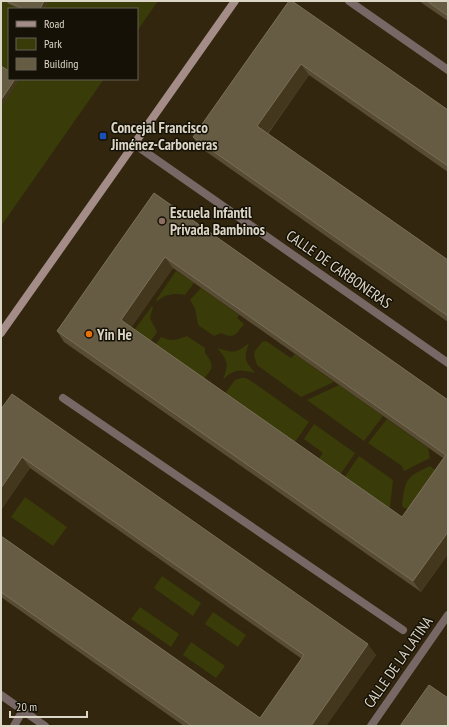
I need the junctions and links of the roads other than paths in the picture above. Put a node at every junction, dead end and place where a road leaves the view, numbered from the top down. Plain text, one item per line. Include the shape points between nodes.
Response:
1 (235, 1) edge
2 (349, 1) edge
3 (448, 70) edge
4 (134, 144) junction
5 (1, 333) edge
6 (448, 363) edge
7 (63, 398) dead end
8 (448, 615) edge
9 (403, 630) dead end
10 (1, 695) edge
11 (23, 710) junction
12 (14, 726) edge
13 (45, 726) edge
14 (371, 726) edge

1 - 4 street
2 - 3 street
4 - 5 street
4 - 6 street, CALLE DE CARBONERAS
7 - 9 street
8 - 14 street, CALLE DE LA LATINA
10 - 11 street
11 - 12 street
11 - 13 street

